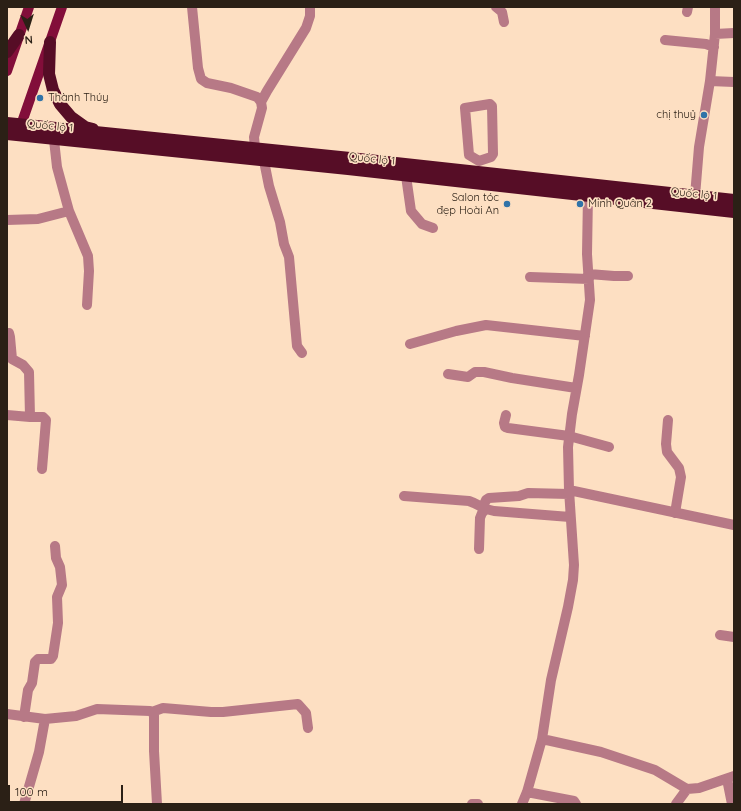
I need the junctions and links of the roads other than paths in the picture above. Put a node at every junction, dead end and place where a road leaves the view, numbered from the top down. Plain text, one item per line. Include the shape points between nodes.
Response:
1 (29, 7) edge
2 (62, 7) edge
3 (192, 7) edge
4 (310, 7) edge
5 (496, 7) edge
6 (715, 7) edge
7 (504, 22) dead end
8 (734, 33) edge
9 (715, 34) junction
10 (19, 35) junction
11 (665, 40) dead end
12 (50, 42) junction
13 (714, 47) junction
14 (7, 52) edge
15 (7, 71) edge
16 (710, 81) junction
17 (734, 82) edge
18 (261, 102) junction
19 (7, 123) edge
20 (21, 130) junction
21 (7, 134) edge
22 (110, 134) junction
23 (54, 140) junction
24 (255, 148) junction
25 (264, 161) junction
26 (481, 167) junction
27 (406, 176) junction
28 (588, 195) junction
29 (695, 196) junction
30 (734, 200) edge
31 (69, 212) junction
32 (734, 212) edge
33 (7, 220) edge
34 (433, 228) dead end
35 (530, 276) dead end
36 (628, 276) dead end
37 (589, 277) junction
38 (87, 305) dead end
39 (7, 333) edge
40 (585, 336) junction
41 (410, 344) dead end
42 (302, 353) dead end
43 (448, 374) dead end
44 (576, 388) junction
45 (7, 415) edge
46 (506, 415) dead end
47 (30, 417) junction
48 (668, 420) dead end
49 (569, 436) junction
50 (609, 447) dead end
51 (42, 469) dead end
52 (569, 492) junction
53 (404, 496) dead end
54 (484, 508) junction
55 (675, 513) junction
56 (570, 517) junction
57 (734, 525) edge
58 (55, 546) dead end
59 (479, 549) dead end
60 (720, 635) dead end
61 (734, 636) edge
62 (152, 712) junction
63 (7, 714) edge
64 (24, 717) junction
65 (46, 719) junction
66 (308, 728) dead end
67 (542, 739) junction
68 (730, 778) edge
69 (687, 789) junction
70 (527, 792) junction
71 (24, 804) edge
72 (156, 804) edge
73 (472, 804) edge
74 (478, 804) edge
75 (522, 804) edge
76 (576, 804) edge
77 (676, 804) edge
78 (732, 804) edge

1 - 10 main road
2 - 12 main road
3 - 18 street via 201,79 257,97
4 - 18 street via 306,28
5 - 7 street via 502,12
6 - 9 street
8 - 9 street
9 - 13 street
10 - 14 highway
10 - 15 main road
11 - 13 street
12 - 20 main road
12 - 22 highway via 49,74 52,90 60,104 71,117 85,127
13 - 16 street
16 - 17 street
16 - 29 street via 698,147
18 - 24 street via 262,108 254,137
19 - 20 highway, Quốc lộ 1
20 - 21 highway, Quốc lộ 1
20 - 22 highway, Quốc lộ 1
20 - 23 highway, Quốc lộ 1
22 - 24 highway, Quốc lộ 1
23 - 25 highway, Quốc lộ 1
23 - 31 street via 57,167
24 - 26 highway, Quốc lộ 1
25 - 27 highway, Quốc lộ 1
25 - 42 street via 289,257 297,346
26 - 26 street via 469,155 465,108 490,104 493,154
26 - 29 highway, Quốc lộ 1
27 - 28 highway, Quốc lộ 1
27 - 34 street via 411,211 422,224
28 - 32 highway, Quốc lộ 1
28 - 37 street
29 - 30 highway, Quốc lộ 1
31 - 33 street via 38,219
31 - 38 street via 88,256
35 - 37 street
36 - 37 street
37 - 40 street via 590,300
39 - 47 street via 10,337 12,359 29,372
40 - 41 street via 486,325
40 - 44 street
43 - 44 street via 468,377 475,372 484,372
44 - 49 street
45 - 47 street
46 - 49 street via 505,427
47 - 51 street via 43,417 46,420
48 - 55 street via 667,452 679,468 681,477
49 - 50 street
49 - 52 street
52 - 54 street via 528,493 489,498
52 - 55 street
52 - 56 street
53 - 54 street via 469,501
54 - 56 street via 499,512
54 - 59 street via 480,518
55 - 57 street
56 - 67 street via 573,580 550,686
58 - 64 street via 62,585 58,597 58,623 53,656 51,659 38,659 35,662
60 - 61 street
62 - 65 street via 97,709 76,716
62 - 66 street via 160,708 223,712 298,704 306,713
62 - 72 street
63 - 64 street
64 - 65 street
65 - 71 street via 40,752
67 - 69 street via 601,752 654,770
67 - 70 street
68 - 69 street via 699,788
68 - 78 street
69 - 77 street
70 - 75 street
70 - 76 street via 574,801
73 - 74 street

